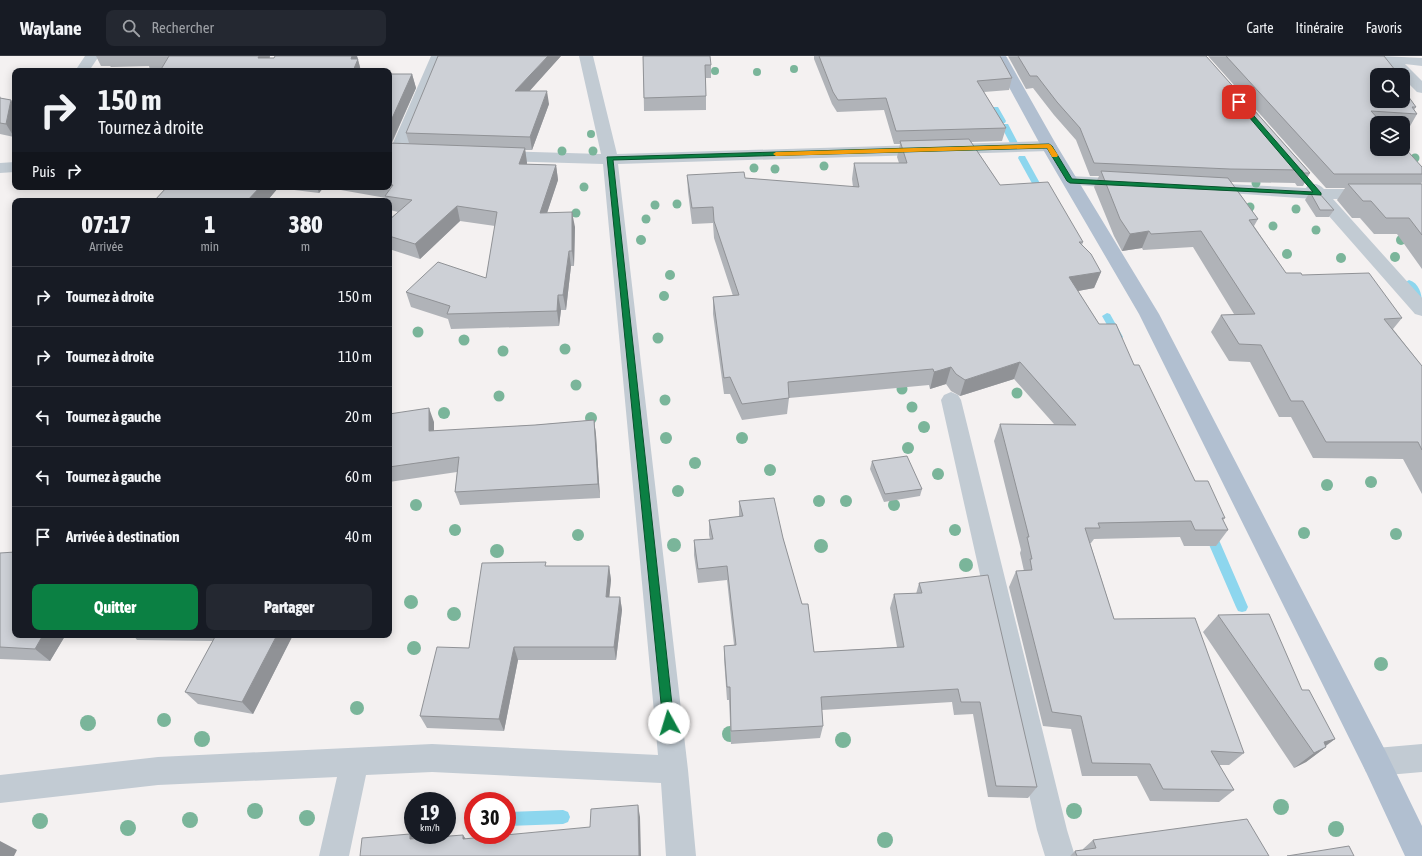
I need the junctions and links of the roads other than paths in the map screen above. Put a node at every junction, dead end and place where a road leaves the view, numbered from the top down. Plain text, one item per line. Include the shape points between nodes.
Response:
1 (92, 56) edge
2 (438, 56) edge
3 (586, 56) edge
4 (999, 56) edge
5 (1390, 58) edge
6 (1422, 62) edge
7 (84, 68) edge
8 (1422, 89) edge
9 (1049, 146) junction
10 (400, 151) edge
11 (485, 156) edge
12 (610, 159) junction
13 (12, 166) edge
14 (0, 168) edge
15 (1303, 176) edge
16 (1070, 181) junction
17 (1140, 185) edge
18 (1194, 188) edge
19 (1319, 194) junction
20 (1422, 194) edge
21 (1422, 310) edge
22 (951, 400) dead end
23 (1422, 758) edge
24 (354, 762) junction
25 (1376, 762) junction
26 (674, 770) junction
27 (0, 789) edge
28 (334, 856) edge
29 (681, 856) edge
30 (1060, 856) edge
31 (1421, 856) edge

1 - 7 street
2 - 10 street
3 - 12 street
4 - 9 main road
5 - 6 street
5 - 8 street
9 - 12 street
9 - 16 main road
11 - 12 street
12 - 26 street
13 - 14 street
15 - 19 street
16 - 17 street
16 - 25 main road via 1149,314
18 - 19 street
19 - 20 street
19 - 21 street
22 - 30 street
23 - 25 street
24 - 26 street via 432,758
24 - 27 street via 158,771
24 - 28 street
25 - 31 main road
26 - 29 street

